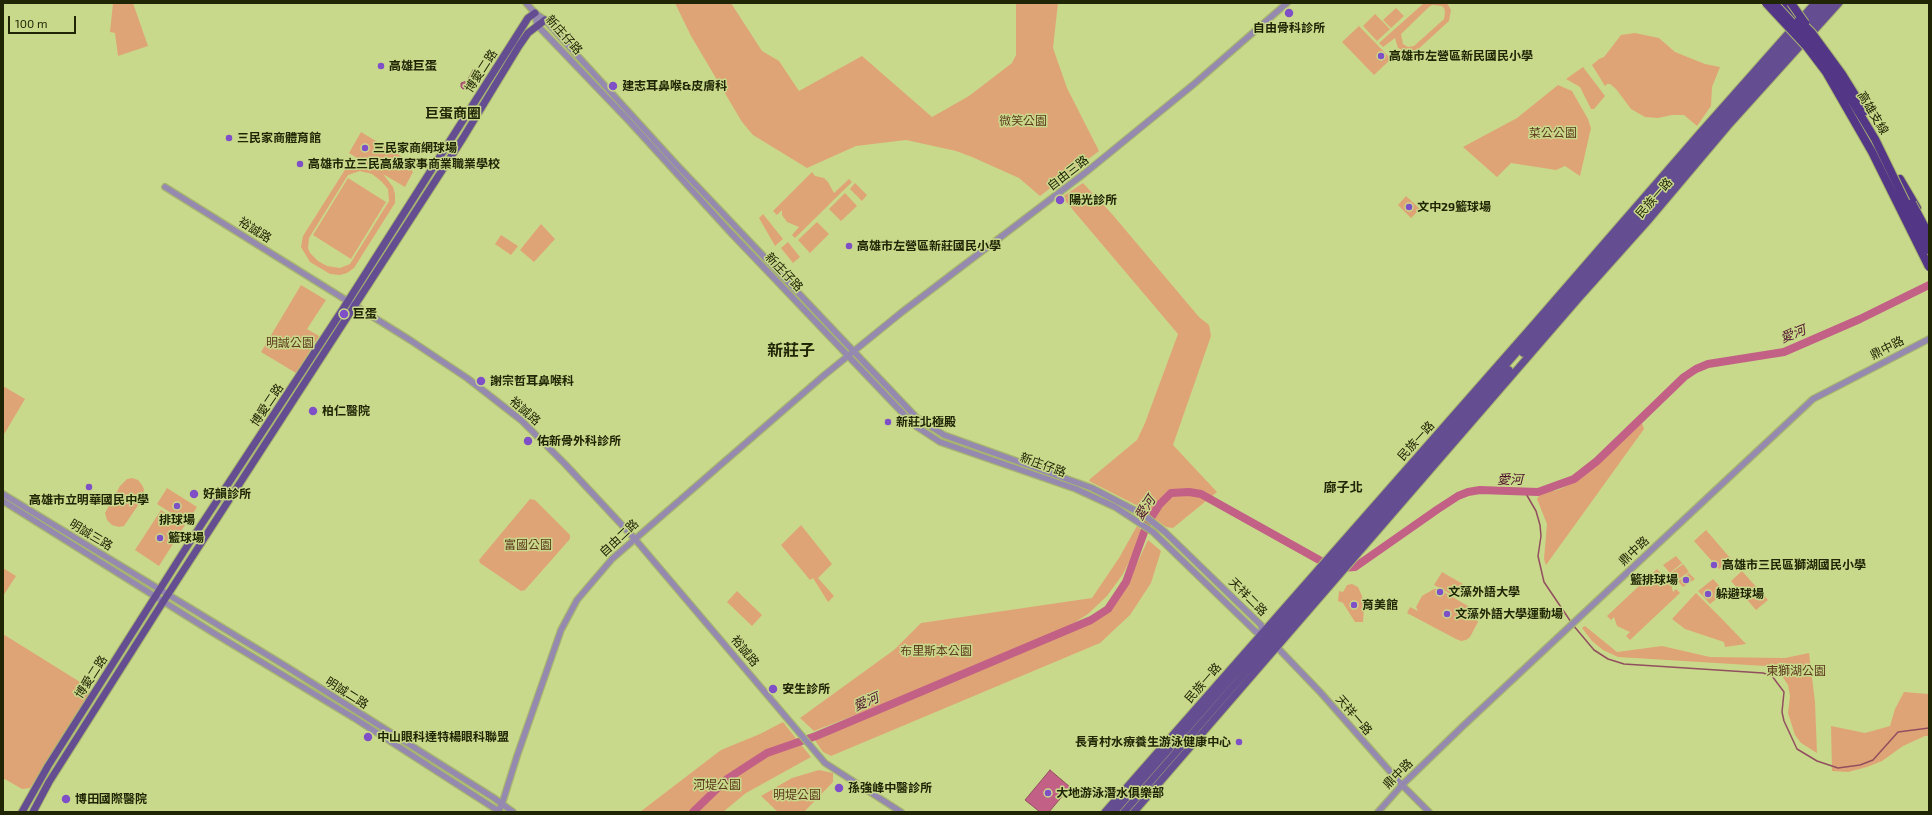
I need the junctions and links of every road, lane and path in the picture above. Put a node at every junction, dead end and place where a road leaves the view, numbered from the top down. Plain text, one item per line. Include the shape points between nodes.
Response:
1 (526, 3) edge
2 (1287, 3) edge
3 (1766, 3) edge
4 (1774, 3) edge
5 (1782, 3) edge
6 (1791, 3) edge
7 (1815, 3) edge
8 (1823, 3) edge
9 (1830, 3) edge
10 (1839, 3) edge
11 (535, 13) junction
12 (546, 20) junction
13 (537, 25) junction
14 (1812, 33) junction
15 (1815, 60) dead end
16 (1900, 179) junction
17 (165, 187) dead end
18 (1660, 202) junction
19 (1929, 227) edge
20 (1929, 235) edge
21 (1929, 250) edge
22 (1599, 254) junction
23 (1929, 260) edge
24 (1929, 267) edge
25 (348, 301) junction
26 (355, 306) junction
27 (1534, 337) junction
28 (1929, 339) edge
29 (855, 351) junction
30 (849, 356) junction
31 (1506, 369) junction
32 (1478, 401) junction
33 (3, 494) edge
34 (3, 502) edge
35 (1144, 515) joint
36 (1140, 522) joint
37 (634, 538) junction
38 (1338, 561) junction
39 (1324, 574) junction
40 (159, 589) junction
41 (168, 595) junction
42 (155, 596) junction
43 (163, 602) junction
44 (1270, 640) junction
45 (1402, 785) junction
46 (502, 804) junction
47 (22, 812) edge
48 (33, 812) edge
49 (499, 812) edge
50 (513, 812) edge
51 (901, 812) edge
52 (1105, 812) edge
53 (1114, 812) edge
54 (1124, 812) edge
55 (1134, 812) edge
56 (1378, 812) edge
57 (1429, 812) edge

1 - 11 street
2 - 29 street, 自由三路 via 1184,93 1085,173 902,312
3 - 24 highway, bridge via 1807,47 1826,72 1872,152
4 - 21 highway, 高雄支線, bridge via 1820,53 1838,78 1875,139
5 - 14 highway, 高雄支線, bridge
6 - 14 highway, bridge
7 - 22 main road, 民族一路
8 - 22 main road, 民族一路
9 - 18 main road, 民族一路
10 - 18 main road, 民族一路
11 - 12 street, 新庄仔路
11 - 13 street, 新庄仔路
11 - 25 main road, 博愛二路 via 528,18
12 - 13 main road, 博愛二路
12 - 29 street, 新庄仔路 via 677,165
13 - 26 main road, 博愛二路 via 519,46
13 - 30 street, 新庄仔路
14 - 16 highway, 高雄支線, bridge via 1842,74 1878,134
15 - 23 highway via 1870,139
16 - 19 highway, bridge
16 - 20 highway, 高雄支線, bridge
17 - 25 street, 裕誠路
18 - 27 main road, 民族一路 via 1584,288
22 - 27 main road, 民族一路 via 1565,293
25 - 26 street, 裕誠路
25 - 40 main road, 博愛二路
26 - 37 street, 裕誠路 via 452,367 521,420
26 - 41 main road, 博愛二路
27 - 31 main road, 民族一路
27 - 31 main road, 民族一路
28 - 45 street, 鼎中路 via 1813,399
29 - 30 street, 自由二路
29 - 35 street, 新庄仔路 via 916,417 944,435 1079,483
30 - 36 street, 新庄仔路 via 914,425 940,442 1076,488
30 - 37 street, 自由二路
31 - 32 main road, 民族一路
31 - 32 main road, 民族一路
32 - 38 main road, 民族一路 via 1422,456
32 - 38 main road, 民族一路 via 1453,439
33 - 40 street, 明誠三路
34 - 42 street, 明誠三路
35 - 44 street, 天祥二路 via 1261,625
36 - 44 street, 天祥二路 via 1256,632
37 - 46 street, 自由二路 via 598,573 567,618
37 - 51 street, 裕誠路 via 825,763
38 - 39 main road
38 - 39 main road
39 - 44 main road, 民族一路
39 - 44 main road, 民族一路
40 - 41 street, 明誠三路
40 - 42 main road, 博愛二路
41 - 43 main road, 博愛二路
41 - 46 street, 明誠二路 via 287,667
42 - 43 street, 明誠三路
42 - 47 main road, 博愛二路
43 - 48 main road, 博愛二路 via 49,782
43 - 49 street, 明誠二路 via 354,718
44 - 45 street, 天祥一路 via 1321,693
44 - 52 main road, 民族一路
44 - 53 main road, 民族一路 via 1160,757
44 - 54 main road, 民族一路
44 - 55 main road, 民族一路
45 - 56 street, 鼎中路
45 - 57 street, 天祥一路
46 - 49 street, 自由二路
46 - 50 street, 明誠二路

